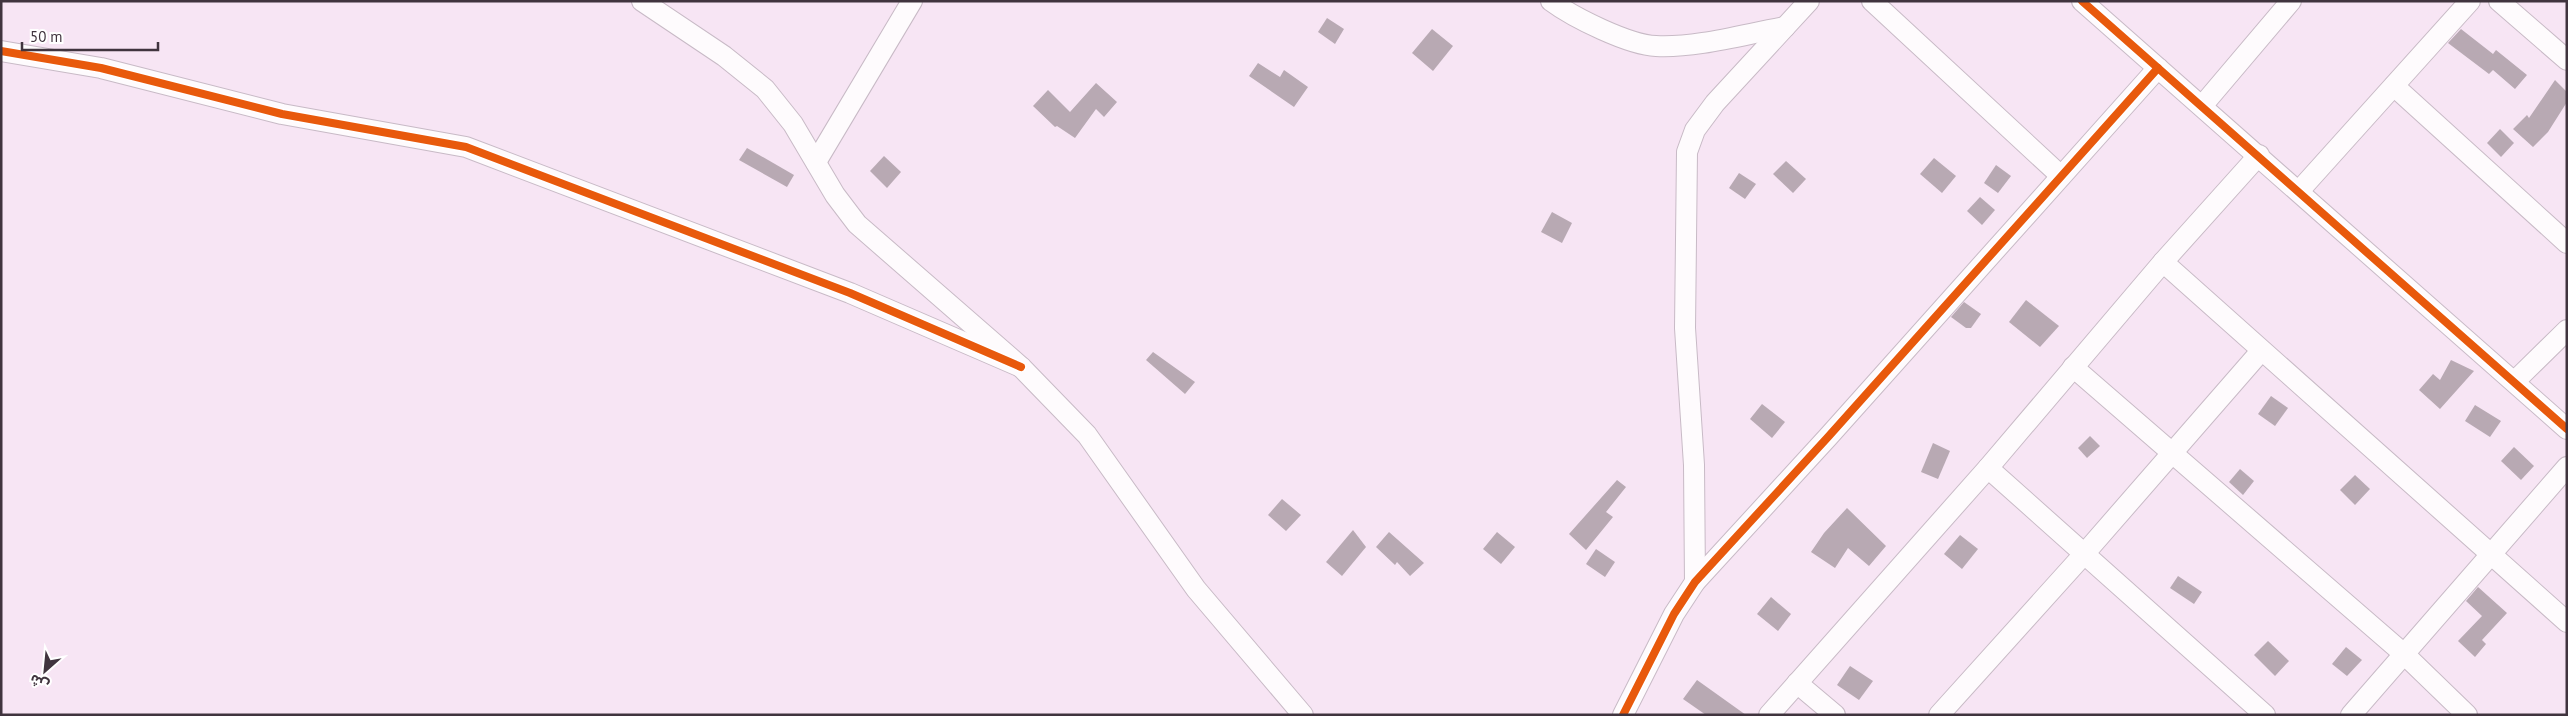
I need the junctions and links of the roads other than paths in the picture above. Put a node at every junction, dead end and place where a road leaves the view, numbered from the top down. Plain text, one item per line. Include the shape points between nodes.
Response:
1 (642, 1) edge
2 (912, 1) edge
3 (1551, 1) edge
4 (1810, 1) edge
5 (1872, 1) edge
6 (2082, 1) edge
7 (2291, 1) edge
8 (2470, 1) edge
9 (2499, 1) edge
10 (1785, 27) junction
11 (1, 51) edge
12 (2567, 60) edge
13 (2158, 68) junction
14 (2394, 86) junction
15 (2202, 106) junction
16 (2259, 156) junction
17 (816, 162) junction
18 (2061, 176) junction
19 (2299, 191) junction
20 (2567, 243) edge
21 (2163, 262) junction
22 (2567, 330) edge
23 (2261, 351) junction
24 (1020, 367) junction
25 (2073, 367) junction
26 (2515, 381) junction
27 (2567, 429) edge
28 (2172, 454) junction
29 (2567, 467) edge
30 (1988, 468) junction
31 (2085, 553) junction
32 (2491, 555) junction
33 (1695, 582) junction
34 (2567, 622) edge
35 (2404, 654) junction
36 (1797, 683) junction
37 (1303, 715) edge
38 (1623, 715) edge
39 (1769, 715) edge
40 (1835, 715) edge
41 (1939, 715) edge
42 (2265, 715) edge
43 (2351, 715) edge
44 (2467, 715) edge

1 - 17 street via 724,56 765,89 793,124
2 - 17 street
3 - 10 street via 1567,13 1600,28 1654,46 1675,46
4 - 10 street
5 - 18 street
6 - 13 street
7 - 15 street
8 - 14 street
9 - 12 street
10 - 33 street via 1715,103 1695,130 1687,152 1685,328 1694,464
11 - 24 street via 101,68 282,114 466,147 850,293
13 - 15 street
13 - 18 street
14 - 19 street
14 - 20 street
15 - 16 street
16 - 19 street
16 - 21 street
17 - 24 street via 857,224
18 - 33 street
19 - 26 street
21 - 23 street
21 - 25 street
22 - 26 street
23 - 28 street
23 - 32 street
24 - 37 street via 1087,435 1196,589
25 - 28 street
25 - 30 street
26 - 27 street
28 - 31 street
28 - 35 street
29 - 32 street
30 - 31 street
30 - 36 street
31 - 41 street
31 - 42 street
32 - 34 street
32 - 35 street
33 - 38 street via 1674,614
35 - 43 street
35 - 44 street
36 - 39 street
36 - 40 street

